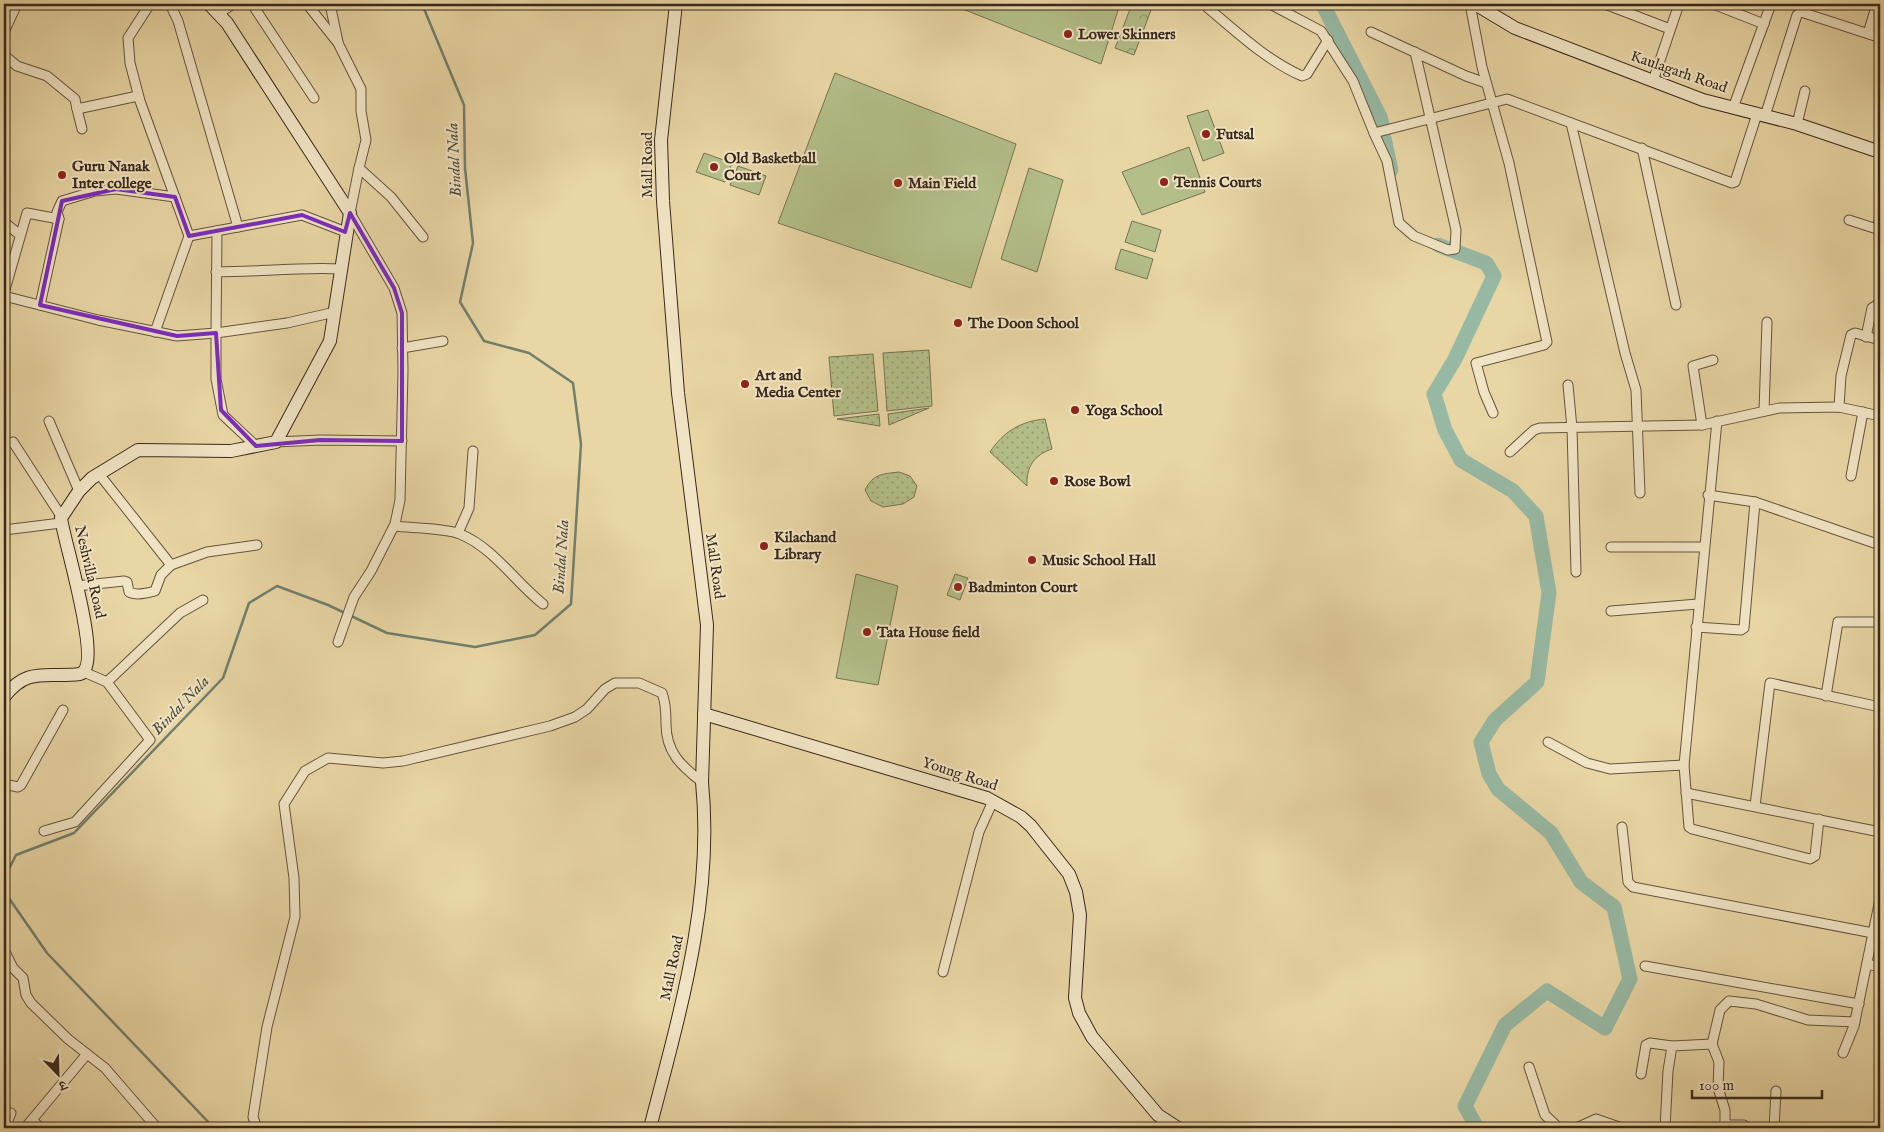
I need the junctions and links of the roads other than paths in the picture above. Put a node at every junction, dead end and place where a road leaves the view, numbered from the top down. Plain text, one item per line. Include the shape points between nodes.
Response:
1 (17, 4) edge
2 (150, 4) edge
3 (170, 4) edge
4 (209, 4) edge
5 (233, 4) edge
6 (252, 4) edge
7 (307, 4) edge
8 (330, 4) edge
9 (676, 4) edge
10 (1206, 4) edge
11 (1270, 4) edge
12 (1470, 4) edge
13 (1475, 4) edge
14 (1604, 4) edge
15 (1679, 4) edge
16 (1712, 4) edge
17 (1771, 4) edge
18 (1877, 4) edge
19 (218, 14) junction
20 (1764, 24) junction
21 (1670, 29) junction
22 (4, 32) edge
23 (1371, 32) dead end
24 (1868, 33) junction
25 (1878, 37) dead end
26 (1328, 40) junction
27 (338, 42) junction
28 (1414, 52) junction
29 (4, 55) edge
30 (1653, 81) junction
31 (1486, 83) junction
32 (1805, 92) dead end
33 (138, 96) junction
34 (314, 98) dead end
35 (1491, 104) junction
36 (1733, 108) junction
37 (77, 110) junction
38 (1761, 115) junction
39 (1430, 118) junction
40 (1571, 123) junction
41 (1797, 124) junction
42 (82, 129) dead end
43 (1374, 133) junction
44 (1642, 148) junction
45 (1880, 152) edge
46 (359, 168) junction
47 (176, 197) junction
48 (350, 213) junction
49 (1880, 218) edge
50 (59, 219) junction
51 (1849, 220) dead end
52 (4, 222) edge
53 (238, 227) junction
54 (1879, 230) edge
55 (217, 231) junction
56 (346, 232) junction
57 (20, 234) junction
58 (190, 236) junction
59 (422, 237) dead end
60 (341, 269) junction
61 (216, 272) junction
62 (4, 295) edge
63 (1880, 304) edge
64 (40, 305) junction
65 (1676, 305) dead end
66 (335, 312) junction
67 (1767, 322) dead end
68 (155, 332) junction
69 (216, 333) junction
70 (1866, 337) junction
71 (1880, 340) edge
72 (443, 341) dead end
73 (402, 348) junction
74 (1713, 360) dead end
75 (1568, 385) dead end
76 (1839, 407) junction
77 (1764, 411) junction
78 (1863, 412) junction
79 (1493, 414) dead end
80 (1880, 416) edge
81 (49, 421) dead end
82 (1717, 421) junction
83 (1702, 425) junction
84 (1572, 428) junction
85 (1637, 428) junction
86 (402, 441) junction
87 (13, 442) dead end
88 (276, 442) junction
89 (256, 446) junction
90 (473, 451) dead end
91 (1510, 452) dead end
92 (99, 474) junction
93 (1851, 476) dead end
94 (79, 491) junction
95 (1640, 493) dead end
96 (1708, 495) junction
97 (1755, 502) junction
98 (61, 520) junction
99 (394, 526) junction
100 (4, 530) edge
101 (458, 533) junction
102 (257, 545) dead end
103 (1880, 545) edge
104 (1611, 547) dead end
105 (1704, 547) junction
106 (171, 565) junction
107 (1576, 572) dead end
108 (76, 586) junction
109 (203, 600) dead end
110 (543, 604) dead end
111 (1698, 604) junction
112 (1611, 611) dead end
113 (1880, 622) edge
114 (1696, 627) junction
115 (338, 642) dead end
116 (84, 672) junction
117 (107, 682) junction
118 (1826, 696) junction
119 (4, 697) edge
120 (1880, 707) edge
121 (63, 710) dead end
122 (704, 714) junction
123 (1548, 742) dead end
124 (1684, 766) junction
125 (702, 782) junction
126 (4, 784) edge
127 (1686, 793) junction
128 (993, 801) junction
129 (1755, 806) junction
130 (1819, 818) junction
131 (1622, 826) dead end
132 (44, 831) dead end
133 (1880, 832) edge
134 (1880, 899) edge
135 (1873, 933) junction
136 (4, 950) edge
137 (1867, 964) junction
138 (1646, 966) dead end
139 (1880, 967) edge
140 (943, 972) dead end
141 (1859, 1004) junction
142 (1854, 1024) junction
143 (1712, 1044) junction
144 (1672, 1046) junction
145 (1843, 1053) dead end
146 (87, 1054) junction
147 (1529, 1067) dead end
148 (1641, 1074) dead end
149 (1776, 1091) dead end
150 (11, 1113) dead end
151 (32, 1120) junction
152 (5, 1128) edge
153 (25, 1128) edge
154 (41, 1128) edge
155 (157, 1128) edge
156 (257, 1128) edge
157 (650, 1128) edge
158 (1178, 1128) edge
159 (1560, 1128) edge
160 (1576, 1128) edge
161 (1622, 1128) edge
162 (1665, 1128) edge
163 (1746, 1128) edge
164 (1774, 1128) edge

1 - 22 street
2 - 33 street via 128,38
3 - 53 street via 178,20
4 - 19 street
5 - 19 street
6 - 34 street
7 - 27 street
8 - 27 street
9 - 122 street, Mall Road via 661,140 663,201 678,393 706,625
10 - 26 street via 1261,53 1302,76 1307,74
11 - 26 street via 1315,26
12 - 31 street
13 - 30 street, Kaulagarh Road via 1515,28
14 - 21 street
15 - 21 street
16 - 20 street
17 - 20 street
18 - 24 street
19 - 48 street
20 - 36 street
21 - 30 street
23 - 28 street
24 - 25 street
24 - 38 street via 1801,12 1797,15
26 - 43 street via 1353,81
27 - 46 street via 362,95 366,145
28 - 31 street
28 - 39 street
29 - 37 street via 16,66 47,76 75,99
30 - 36 street, Kaulagarh Road
31 - 35 street
32 - 41 street
33 - 37 street
33 - 47 street
35 - 39 street
35 - 40 street via 1507,99
35 - 79 street via 1509,163 1547,342 1476,363
36 - 38 street, Kaulagarh Road
37 - 42 street
38 - 41 street, Kaulagarh Road
38 - 44 street via 1732,184
39 - 43 street
39 - 43 street via 1456,230 1456,248 1451,250 1409,234 1399,223 1387,161
40 - 44 street
40 - 85 street via 1624,353 1635,386
41 - 45 street, Kaulagarh Road
44 - 65 street
46 - 48 street
46 - 59 street via 391,197
47 - 50 street via 100,190 62,201 57,212
47 - 58 street
48 - 56 street
48 - 73 street via 397,294 402,313
49 - 54 street
50 - 57 street via 27,213
50 - 64 street
51 - 54 street
52 - 57 street
53 - 55 street
53 - 56 street via 302,215
55 - 58 street
55 - 61 street
56 - 60 street
57 - 62 street
58 - 68 street
60 - 61 street
60 - 66 street
61 - 69 street
62 - 64 street
63 - 70 street via 1872,308
64 - 68 street
66 - 69 street
66 - 88 street via 330,341
67 - 77 street
68 - 69 street via 177,336
69 - 89 street via 216,379 222,415
70 - 71 street
70 - 76 street via 1855,333 1851,335 1841,376
72 - 73 street
73 - 86 street
74 - 83 street via 1693,366
75 - 84 street
76 - 77 street
76 - 78 street
77 - 82 street
78 - 80 street
78 - 93 street
81 - 94 street
82 - 83 street
82 - 96 street
83 - 85 street
84 - 85 street
84 - 91 street via 1537,429
84 - 107 street
85 - 95 street
86 - 88 street
86 - 99 street via 400,500
87 - 98 street
88 - 89 street, Neshvilla Road
89 - 92 street, Neshvilla Road via 231,451 138,450
90 - 101 street via 469,508
92 - 94 street, Neshvilla Road
92 - 106 street
94 - 98 street, Neshvilla Road
96 - 97 street
96 - 105 street
97 - 103 street
97 - 114 street via 1744,628
98 - 100 street
98 - 108 street, Neshvilla Road
99 - 101 street
99 - 115 street via 348,609
101 - 110 street via 498,560 524,589
102 - 106 street via 207,552
104 - 105 street
105 - 111 street
106 - 108 street via 155,591 133,594 124,581
108 - 116 street, Neshvilla Road via 88,639 88,661
109 - 117 street via 180,613
111 - 112 street
111 - 114 street
113 - 118 street via 1838,622
114 - 124 street
116 - 117 street
116 - 119 street via 25,678
117 - 132 street via 150,740 75,822
118 - 120 street
118 - 129 street via 1772,683 1768,685
121 - 126 street via 21,785
122 - 125 street, Mall Road
122 - 128 street, Young Road
123 - 124 street via 1598,768
124 - 127 street
125 - 156 street via 671,753 662,693 639,683 615,682 588,709 575,717 541,728 403,761 328,758 305,771 284,804 294,878 295,917 267,1027 253,1117
125 - 157 street, Mall Road via 705,808 696,934
127 - 129 street
127 - 130 street via 1692,830 1810,859 1815,856
128 - 140 street via 979,832
128 - 158 street, Young Road via 1031,826 1069,874 1080,915 1075,998 1079,1013 1092,1037 1158,1115
129 - 130 street
130 - 133 street
131 - 135 street via 1628,882 1633,887
134 - 135 street
135 - 137 street
136 - 146 street via 13,968 23,978 28,999
137 - 139 street
137 - 141 street
138 - 141 street
141 - 142 street
142 - 143 street via 1808,1020 1756,1004 1729,1001 1720,1010
142 - 145 street
143 - 144 street
143 - 163 street via 1719,1062 1718,1088 1724,1122
144 - 148 street via 1646,1045
144 - 162 street
146 - 151 street
146 - 155 street via 124,1087
147 - 159 street via 1544,1115
149 - 164 street
150 - 152 street
151 - 153 street
151 - 154 street
160 - 161 street via 1596,1119

